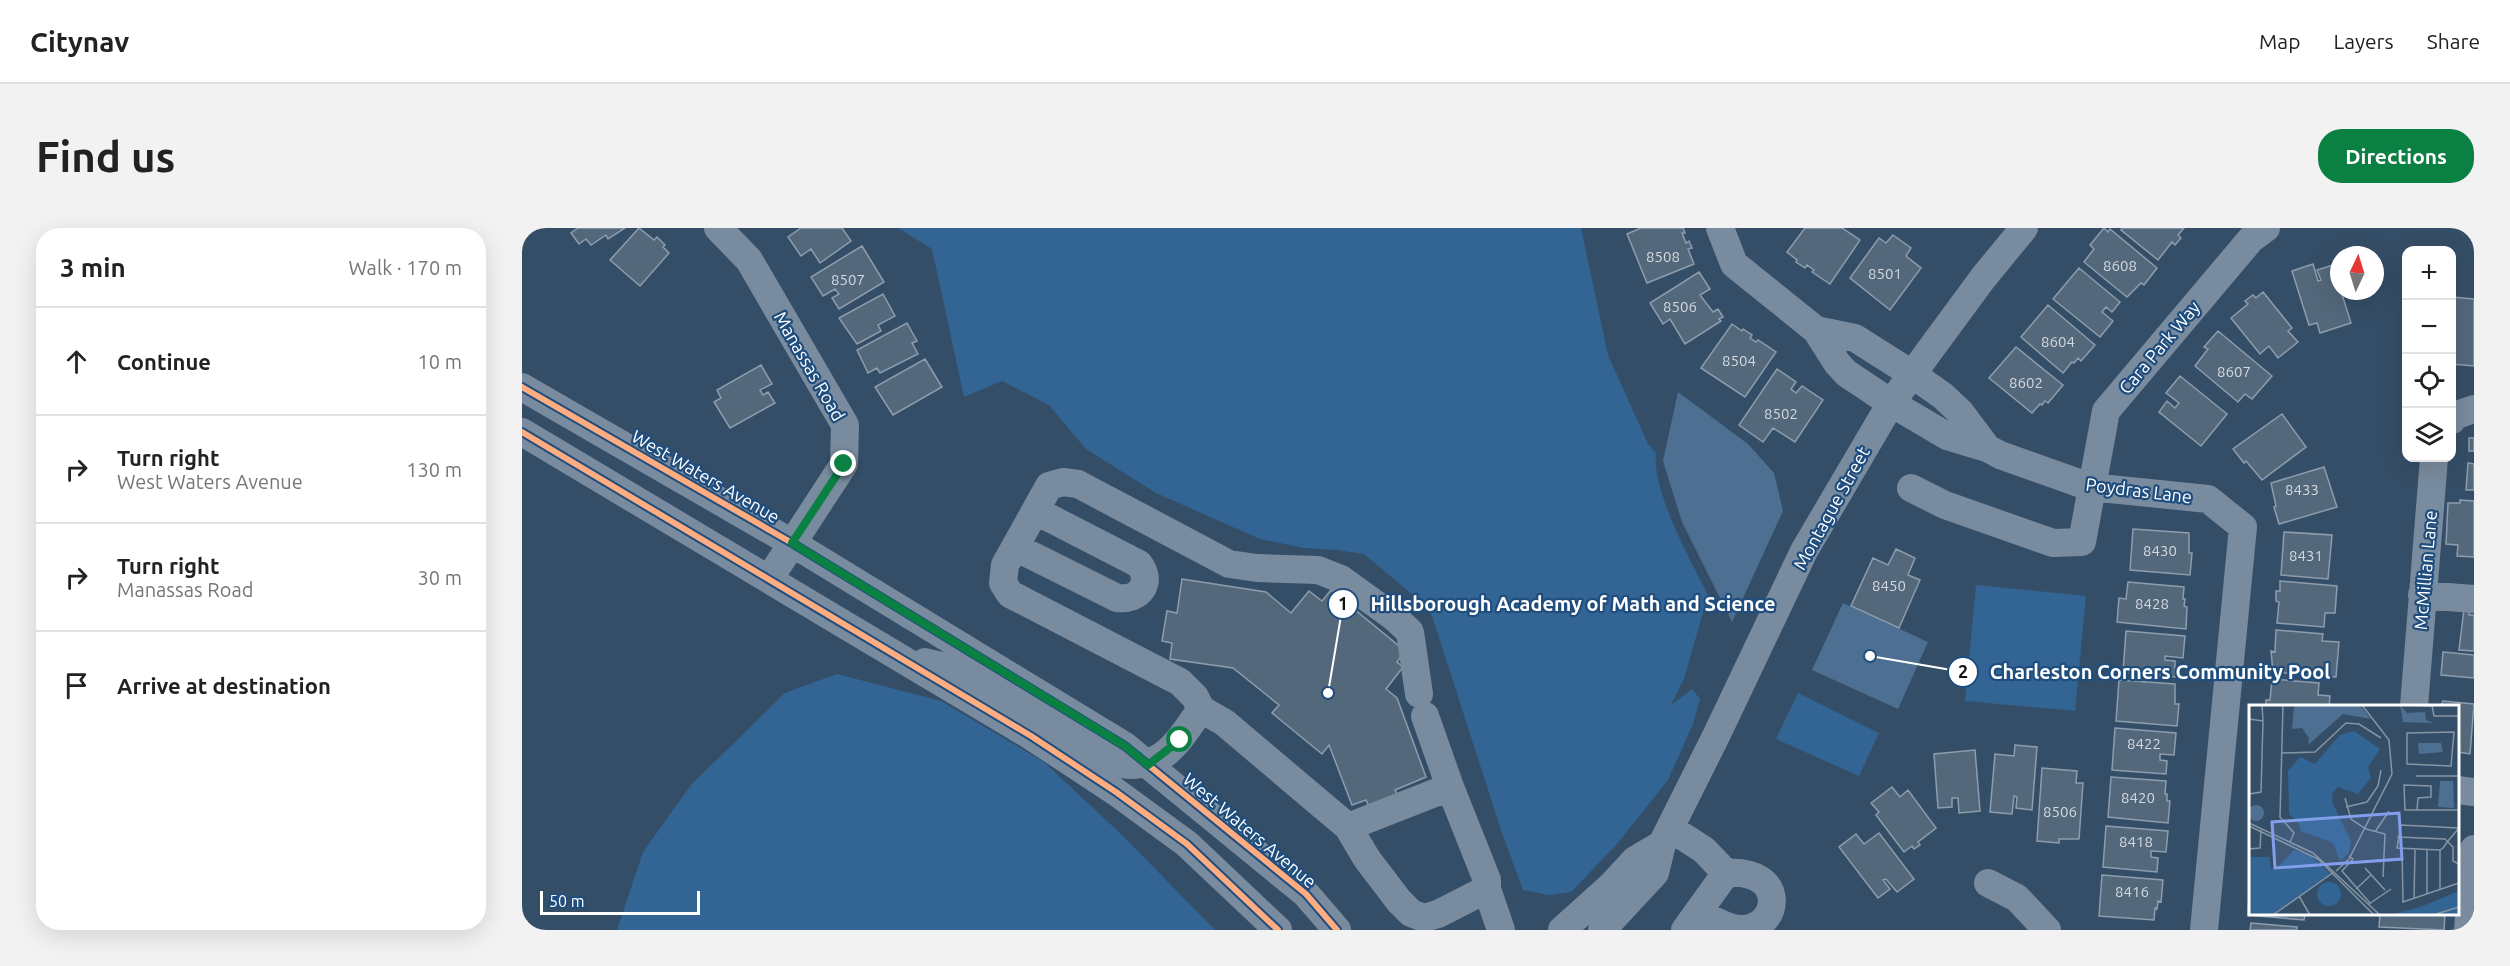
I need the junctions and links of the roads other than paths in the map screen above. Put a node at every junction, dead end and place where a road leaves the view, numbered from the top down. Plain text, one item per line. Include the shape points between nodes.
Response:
1 (718, 228) edge
2 (1720, 228) edge
3 (2024, 228) edge
4 (2266, 228) edge
5 (1816, 330) junction
6 (1912, 374) junction
7 (522, 387) edge
8 (1891, 403) junction
9 (2474, 408) edge
10 (2456, 415) edge
11 (522, 432) edge
12 (1987, 448) junction
13 (2434, 462) edge
14 (2090, 487) junction
15 (1911, 488) dead end
16 (1036, 511) junction
17 (792, 543) junction
18 (1016, 547) junction
19 (769, 579) junction
20 (2422, 595) junction
21 (2474, 599) edge
22 (897, 655) junction
23 (2415, 695) edge
24 (1200, 709) junction
25 (1148, 765) junction
26 (1450, 788) junction
27 (2459, 790) edge
28 (2474, 792) edge
29 (1348, 827) junction
30 (1666, 836) junction
31 (2474, 849) edge
32 (1726, 873) junction
33 (1988, 883) dead end
34 (1487, 889) junction
35 (1691, 921) edge
36 (1278, 930) edge
37 (1337, 930) edge
38 (1501, 930) edge
39 (1562, 930) edge
40 (1602, 930) edge
41 (2047, 930) edge
42 (2204, 930) edge
43 (2468, 930) edge

1 - 17 street, Manassas Road via 749,260 845,425 844,464
2 - 5 street, Poydras Lane via 1734,264
3 - 6 street, Montague Street
4 - 14 street, Cara Park Way via 2251,238 2106,411
5 - 6 street, Poydras Lane via 1855,338
5 - 8 street, Poydras Lane via 1846,373
6 - 8 street, Montague Street
6 - 12 street, Poydras Lane via 1960,412
7 - 17 street, West Waters Avenue
8 - 12 street, Poydras Lane via 1947,436
8 - 30 street, Montague Street via 1804,551
9 - 10 street
11 - 19 street
12 - 14 street, Poydras Lane
13 - 20 street, McMillian Lane
14 - 15 street, Cara Park Way via 2082,542 2053,543 1945,505
14 - 42 street, Poydras Lane via 2208,499 2243,527
16 - 18 street
16 - 18 street via 1139,564 1144,577 1142,589 1129,600 1118,598
16 - 26 street via 1049,486 1063,482 1078,484 1229,564 1318,570 1341,579 1410,632 1422,705
17 - 19 street, Manassas Road
17 - 25 street, West Waters Avenue via 1125,746
18 - 24 street via 1005,565 1003,583 1010,594 1180,682 1195,697
19 - 22 street
20 - 21 street
20 - 23 street, McMillian Lane
22 - 25 street via 963,671 1112,762 1134,767
22 - 36 street via 1116,792 1187,844
24 - 25 street via 1180,740
24 - 29 street via 1226,723
25 - 37 street, West Waters Avenue via 1306,894
26 - 29 street
26 - 34 street via 1487,880
27 - 28 street
29 - 34 street via 1367,859 1411,913 1424,918 1431,916
30 - 32 street via 1704,850
30 - 39 street
30 - 40 street, Montague Street via 1655,873
31 - 43 street
32 - 35 street
32 - 35 street via 1755,875 1770,890 1772,903 1762,923 1740,929
33 - 41 street via 2017,898
34 - 38 street

